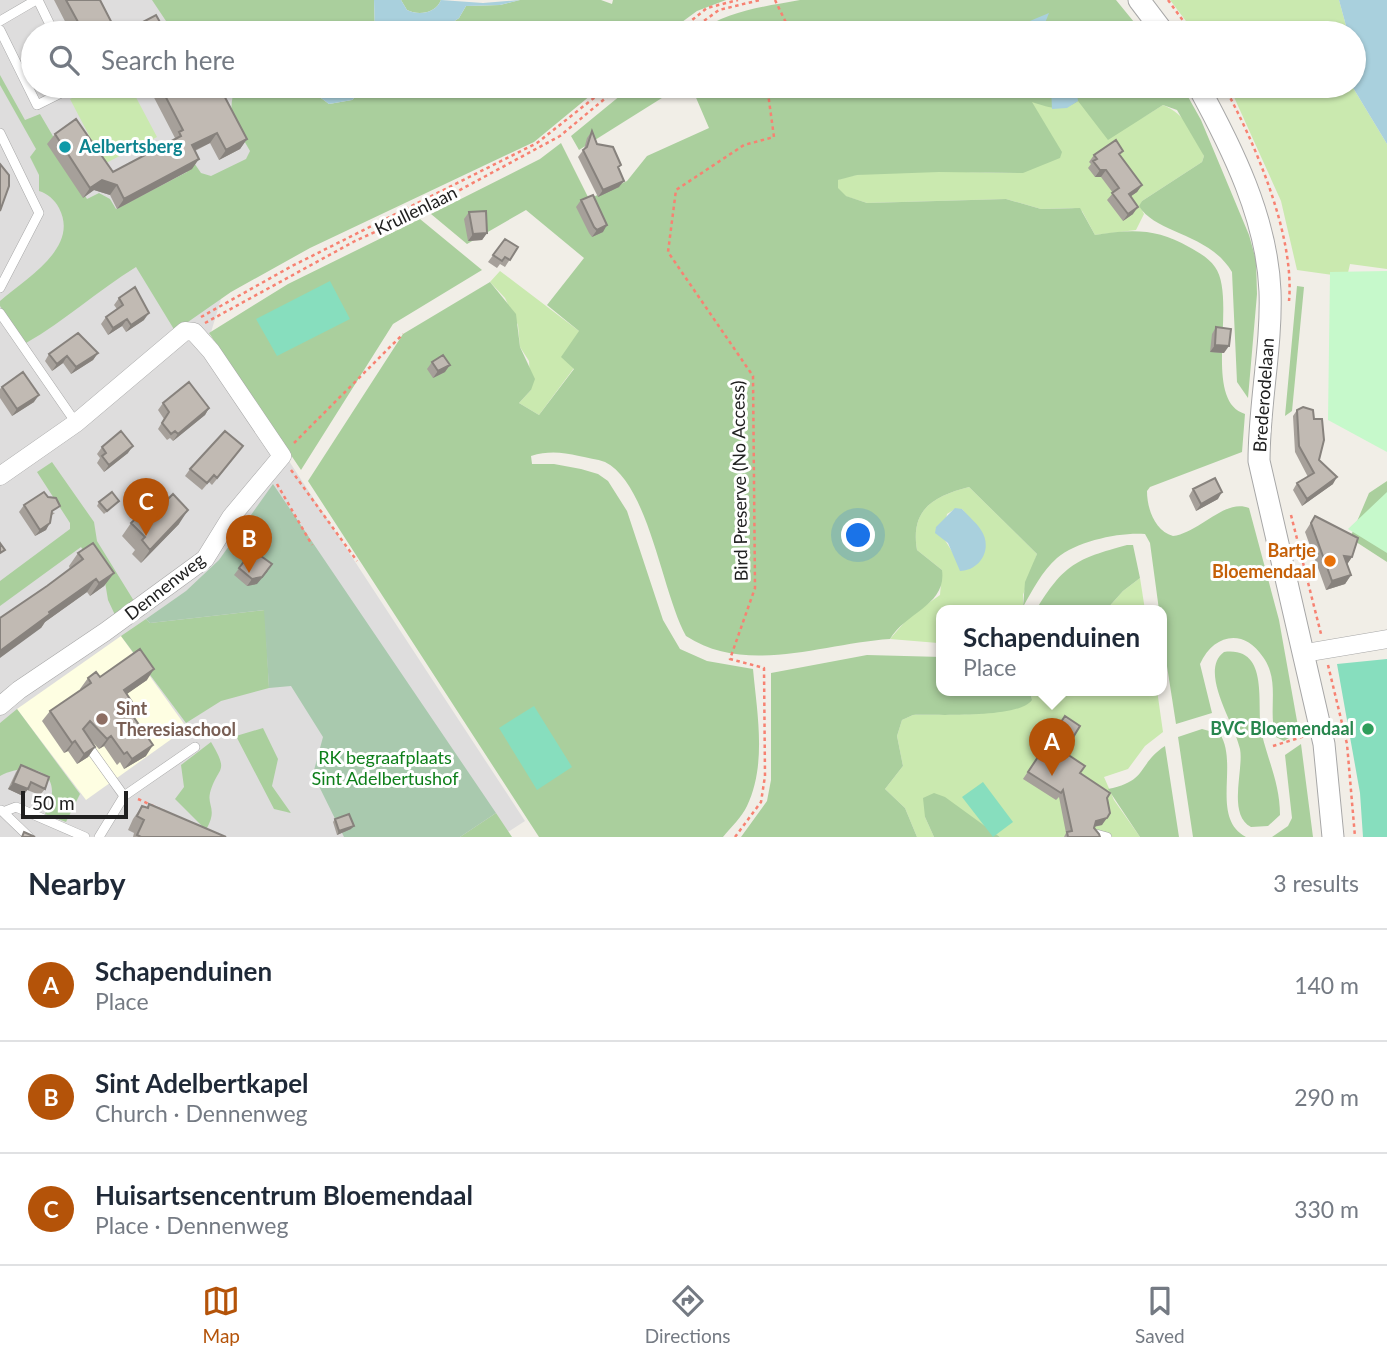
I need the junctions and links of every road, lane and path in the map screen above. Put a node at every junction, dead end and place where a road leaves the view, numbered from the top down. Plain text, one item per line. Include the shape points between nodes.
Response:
1 (37, 0) edge
2 (738, 0) edge
3 (760, 0) edge
4 (775, 0) edge
5 (1139, 0) edge
6 (1156, 0) edge
7 (1168, 0) edge
8 (0, 21) edge
9 (48, 21) edge
10 (691, 21) edge
11 (704, 21) edge
12 (785, 21) edge
13 (1155, 21) edge
14 (1172, 21) edge
15 (1183, 21) edge
16 (0, 30) edge
17 (21, 73) edge
18 (34, 98) edge
19 (51, 98) edge
20 (594, 98) edge
21 (606, 98) edge
22 (769, 98) edge
23 (1204, 98) edge
24 (1219, 98) edge
25 (0, 133) edge
26 (1275, 278) junction
27 (0, 288) edge
28 (0, 313) edge
29 (194, 329) junction
30 (404, 334) dead end
31 (76, 423) junction
32 (282, 456) junction
33 (270, 471) junction
34 (0, 477) edge
35 (312, 545) dead end
36 (357, 561) dead end
37 (1387, 639) edge
38 (1315, 651) junction
39 (0, 706) edge
40 (1326, 736) junction
41 (83, 738) edge
42 (1273, 746) dead end
43 (195, 747) dead end
44 (125, 794) junction
45 (1, 810) edge
46 (174, 815) edge
47 (1096, 834) edge
48 (29, 837) edge
49 (85, 837) edge
50 (99, 837) edge
51 (734, 837) edge
52 (1107, 837) edge
53 (1334, 837) edge
54 (1345, 837) edge
55 (1355, 837) edge

1 - 8 lane
1 - 9 lane
2 - 10 path via 707,8
3 - 11 path via 719,10
4 - 12 path
5 - 13 street
6 - 14 street
7 - 15 path
16 - 17 lane
18 - 19 lane via 37,105
20 - 29 path via 537,143 292,266 205,314
21 - 29 path, Krullenlaan via 560,136
22 - 51 path, Bird Preserve (No Access) via 774,138 744,145 676,190 668,252 753,376 755,588 730,659 764,668 765,776 761,802
23 - 26 street, Brederodelaan via 1244,185
24 - 26 street, Brederodelaan via 1264,201
25 - 27 lane via 39,213
26 - 38 street, Brederodelaan via 1259,461 1267,474
28 - 31 lane
29 - 31 street
29 - 32 street
30 - 32 path
31 - 34 street
32 - 33 street, Dennenweg
32 - 36 path
33 - 35 path
33 - 39 street, Dennenweg via 231,517 205,559
37 - 38 street
38 - 40 street, Brederodelaan
38 - 55 path via 1347,744
40 - 42 path
40 - 53 street, Brederodelaan
40 - 54 street, Brederodelaan
41 - 44 lane
43 - 44 lane
44 - 46 path
44 - 50 lane
45 - 48 lane
45 - 49 lane via 16,807
47 - 52 lane

